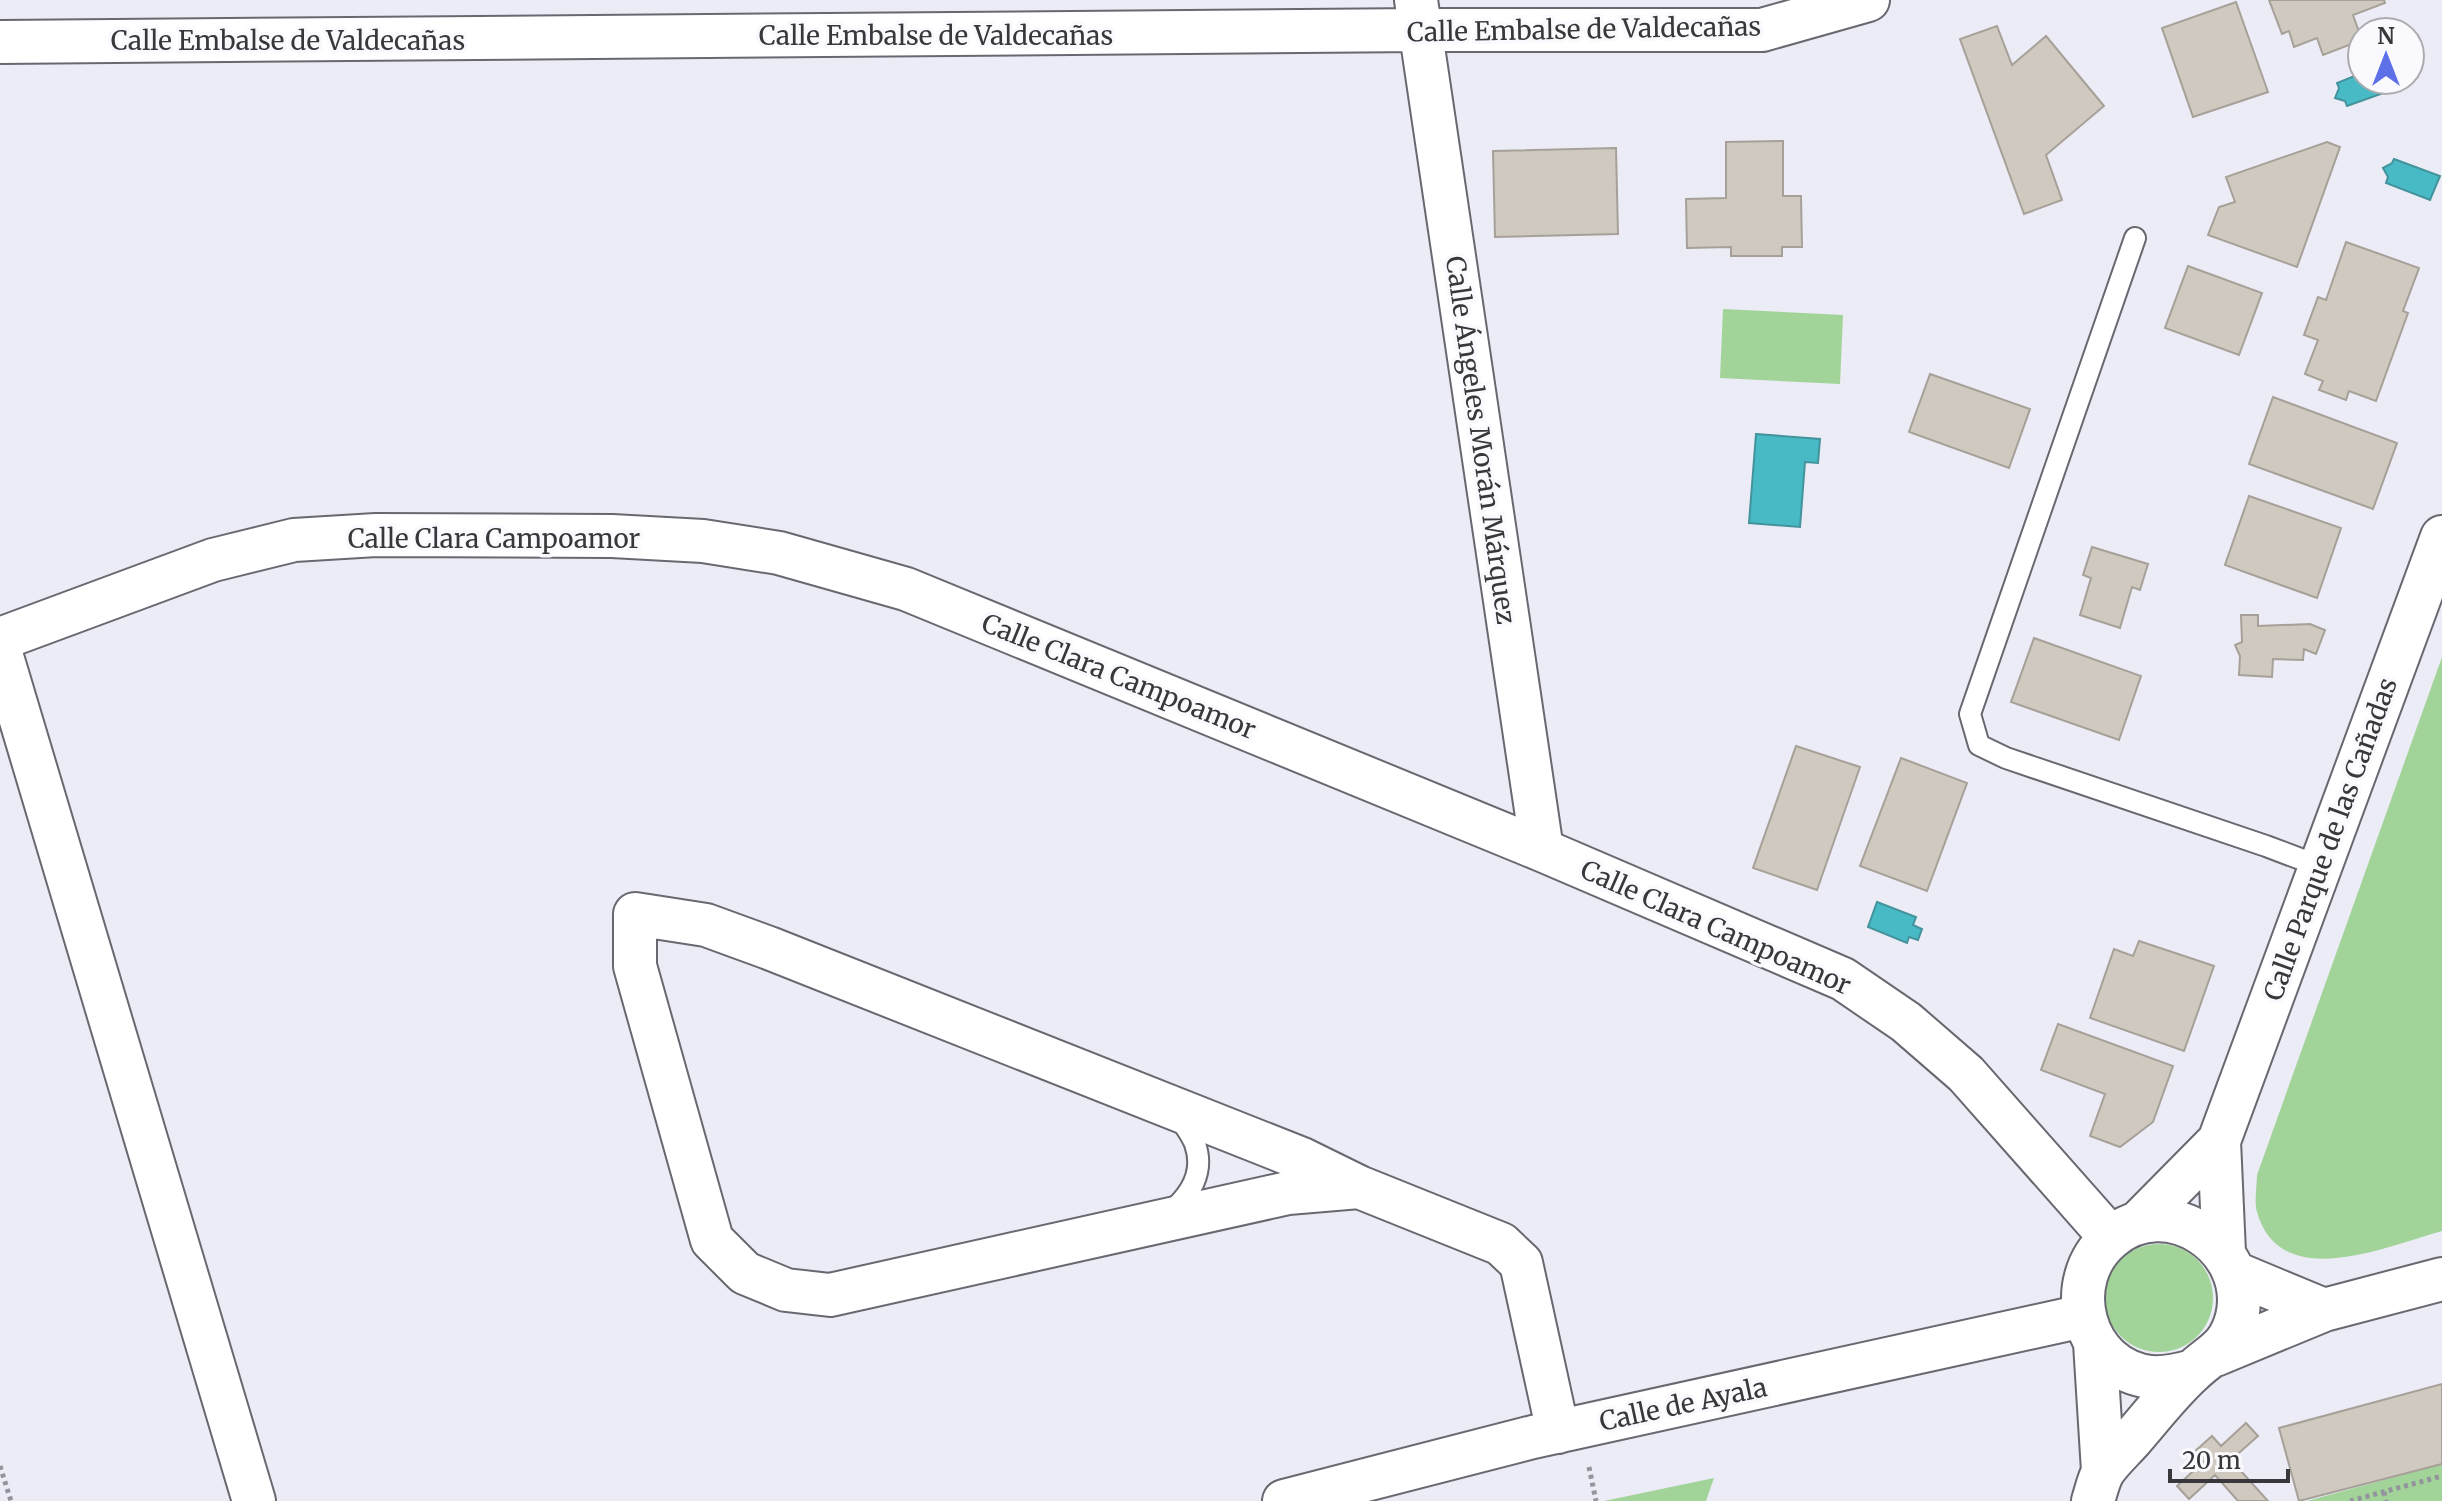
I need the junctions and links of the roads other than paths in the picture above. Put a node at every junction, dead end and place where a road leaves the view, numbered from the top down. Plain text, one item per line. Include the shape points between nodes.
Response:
1 (1868, 0) edge
2 (1418, 15) edge
3 (0, 42) edge
4 (2135, 238) dead end
5 (2442, 537) edge
6 (0, 639) edge
7 (0, 650) edge
8 (1542, 850) junction
9 (2319, 866) junction
10 (1173, 1108) junction
11 (2219, 1141) junction
12 (1359, 1187) junction
13 (1157, 1222) junction
14 (2124, 1230) junction
15 (2230, 1263) junction
16 (2442, 1279) edge
17 (2324, 1310) junction
18 (2089, 1330) junction
19 (2204, 1363) junction
20 (1558, 1432) junction
21 (2098, 1486) edge
22 (254, 1501) edge
23 (1284, 1501) edge

1 - 2 street, Calle Embalse de Valdecañas via 1762,30
2 - 3 street, Calle Embalse de Valdecañas
2 - 8 street, Calle Ángeles Morán Márquez
4 - 9 lane via 1970,714 1979,745
5 - 9 street, Calle Parque de las Cañadas
6 - 8 street, Calle Clara Campoamor via 213,560 294,540 391,535 703,541 779,553 906,589
7 - 22 street
8 - 14 street, Calle Clara Campoamor via 1843,979 1906,1022 1966,1074
9 - 11 street, Calle Parque de las Cañadas
10 - 12 street
10 - 13 lane via 1195,1144 1198,1172 1187,1199
10 - 13 street via 706,925 635,914 635,966 712,1240 745,1273 786,1290 830,1295
11 - 14 street, Calle Parque de las Cañadas
11 - 15 street, Calle Parque de las Cañadas
12 - 13 street via 1288,1193
12 - 20 street via 1501,1244 1521,1263
14 - 15 street via 2158,1220 2186,1225 2212,1239
14 - 18 street via 2096,1254 2086,1273 2082,1295
15 - 17 street
15 - 19 street via 2239,1295 2237,1317 2229,1338
16 - 17 street
17 - 19 street
18 - 19 street via 2110,1359 2128,1371 2171,1377
18 - 20 street, Calle de Ayala
18 - 21 street
19 - 21 street
20 - 23 street, Calle de Ayala

